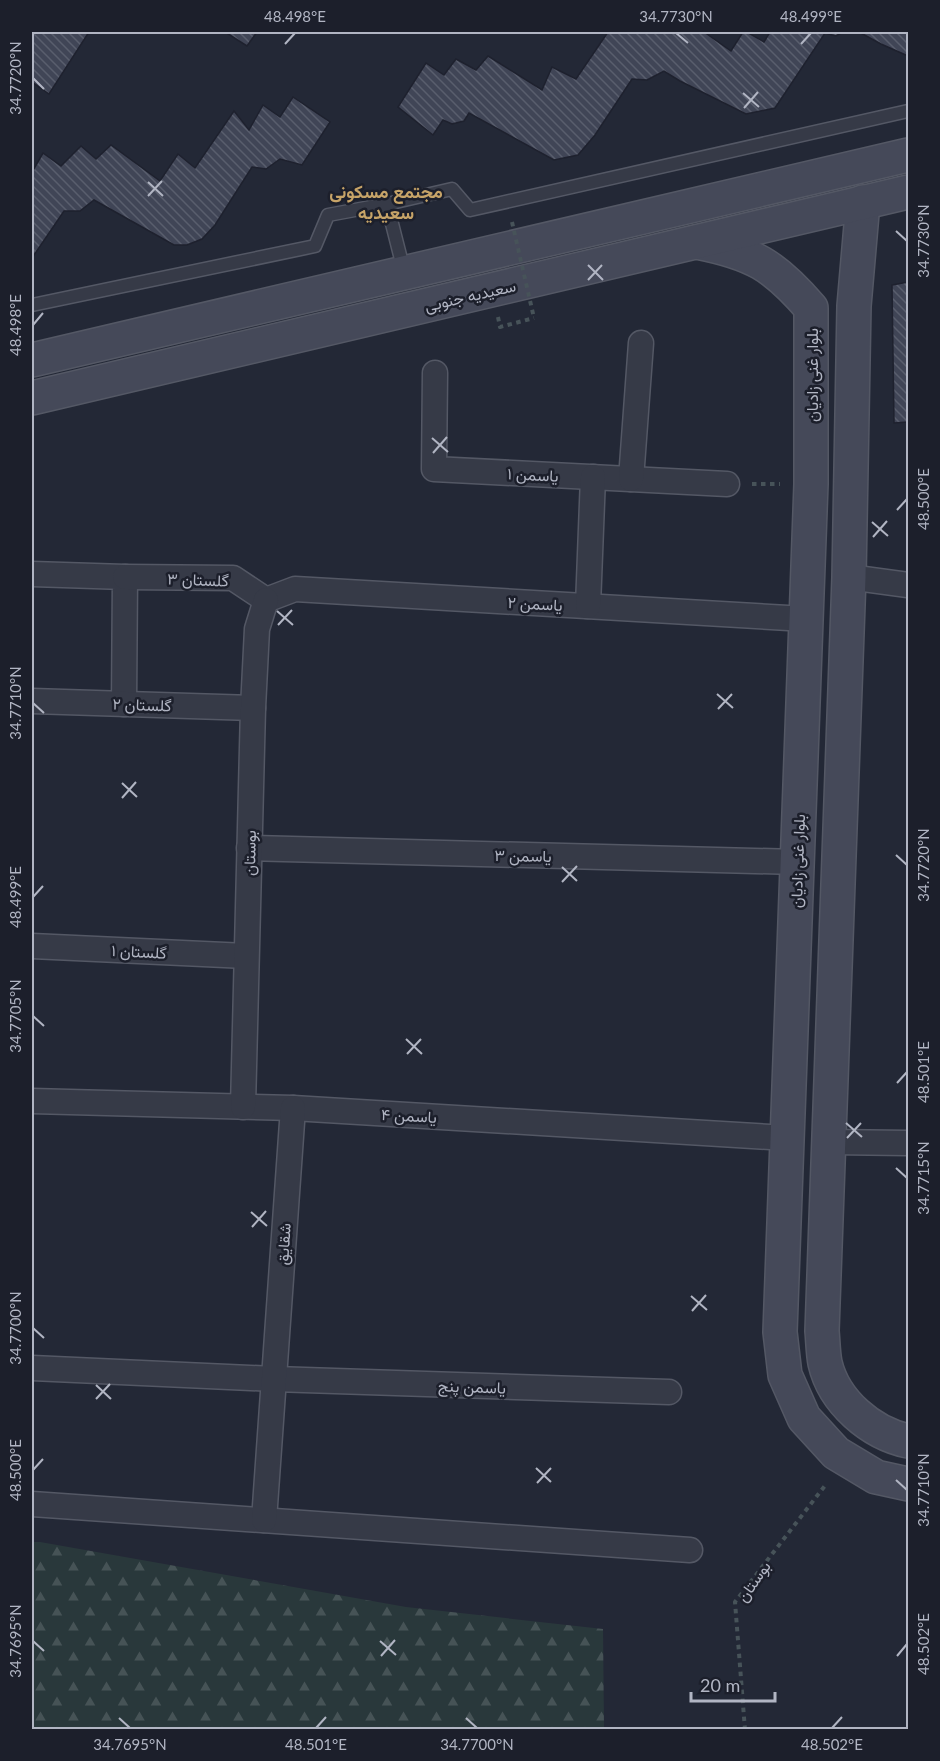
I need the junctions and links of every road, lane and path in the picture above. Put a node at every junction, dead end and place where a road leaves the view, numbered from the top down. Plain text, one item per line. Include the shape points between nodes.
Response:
1 (909, 111) edge
2 (909, 155) edge
3 (909, 192) edge
4 (863, 202) junction
5 (387, 204) junction
6 (512, 222) dead end
7 (697, 242) junction
8 (404, 272) junction
9 (32, 305) edge
10 (854, 306) junction
11 (811, 308) junction
12 (500, 327) dead end
13 (641, 343) dead end
14 (32, 360) edge
15 (435, 373) dead end
16 (32, 398) edge
17 (593, 477) junction
18 (631, 479) junction
19 (727, 484) joint
20 (811, 484) junction
21 (32, 574) edge
22 (125, 577) junction
23 (849, 577) junction
24 (909, 585) edge
25 (266, 600) junction
26 (588, 606) junction
27 (806, 619) junction
28 (32, 701) edge
29 (124, 704) junction
30 (253, 708) junction
31 (249, 848) junction
32 (797, 862) junction
33 (32, 946) edge
34 (246, 956) junction
35 (32, 1101) edge
36 (243, 1107) junction
37 (292, 1108) junction
38 (787, 1138) junction
39 (829, 1142) junction
40 (909, 1143) edge
41 (32, 1368) edge
42 (274, 1379) junction
43 (669, 1392) dead end
44 (909, 1441) edge
45 (836, 1454) junction
46 (909, 1484) edge
47 (32, 1504) edge
48 (264, 1520) junction
49 (690, 1550) dead end
50 (745, 1730) edge

1 - 5 lane via 470,210 452,189
2 - 8 street
3 - 4 street, سعیدیه جنوبی
4 - 7 street, سعیدیه جنوبی
4 - 10 street
5 - 8 lane
5 - 9 lane via 328,215 315,246
6 - 12 path, bridge via 534,318
7 - 11 street, بلوار غنی زادیان via 764,263
7 - 16 street, سعیدیه جنوبی
8 - 14 street
10 - 11 street via 838,288 826,288
10 - 23 street
11 - 20 street, بلوار غنی زادیان
13 - 18 street
15 - 17 street, یاسمن ۱ via 434,469
17 - 18 street, یاسمن ۱
17 - 26 street
18 - 19 street, یاسمن ۱
19 - 20 path
20 - 27 street, بلوار غنی زادیان
21 - 22 street, گلستان ۳
22 - 25 street, گلستان ۳ via 233,578
22 - 29 street
23 - 24 street
23 - 39 street
25 - 26 street, یاسمن ۲ via 295,589
25 - 30 street, بوستان via 257,629
26 - 27 street, یاسمن ۲
27 - 32 street, بلوار غنی زادیان
28 - 29 street, گلستان ۲
29 - 30 street, گلستان ۲
30 - 31 street, بوستان
31 - 32 street, یاسمن ۳
31 - 34 street, بوستان
32 - 38 street, بلوار غنی زادیان
33 - 34 street, گلستان ۱
34 - 36 street, بوستان
35 - 36 street, یاسمن ۴
36 - 37 street, یاسمن ۴
37 - 38 street, یاسمن ۴
37 - 42 street, شقایق
38 - 39 street
38 - 45 street, بلوار غنی زادیان via 780,1332 785,1375 804,1418
39 - 40 street
39 - 44 street via 822,1330 825,1364 840,1395 862,1420 892,1438
41 - 42 street
42 - 43 street, یاسمن پنج
42 - 48 street, شقایق
45 - 46 street, بلوار غنی زادیان via 876,1477
45 - 50 path, بوستان via 828,1481 735,1602
47 - 48 street
48 - 49 street

